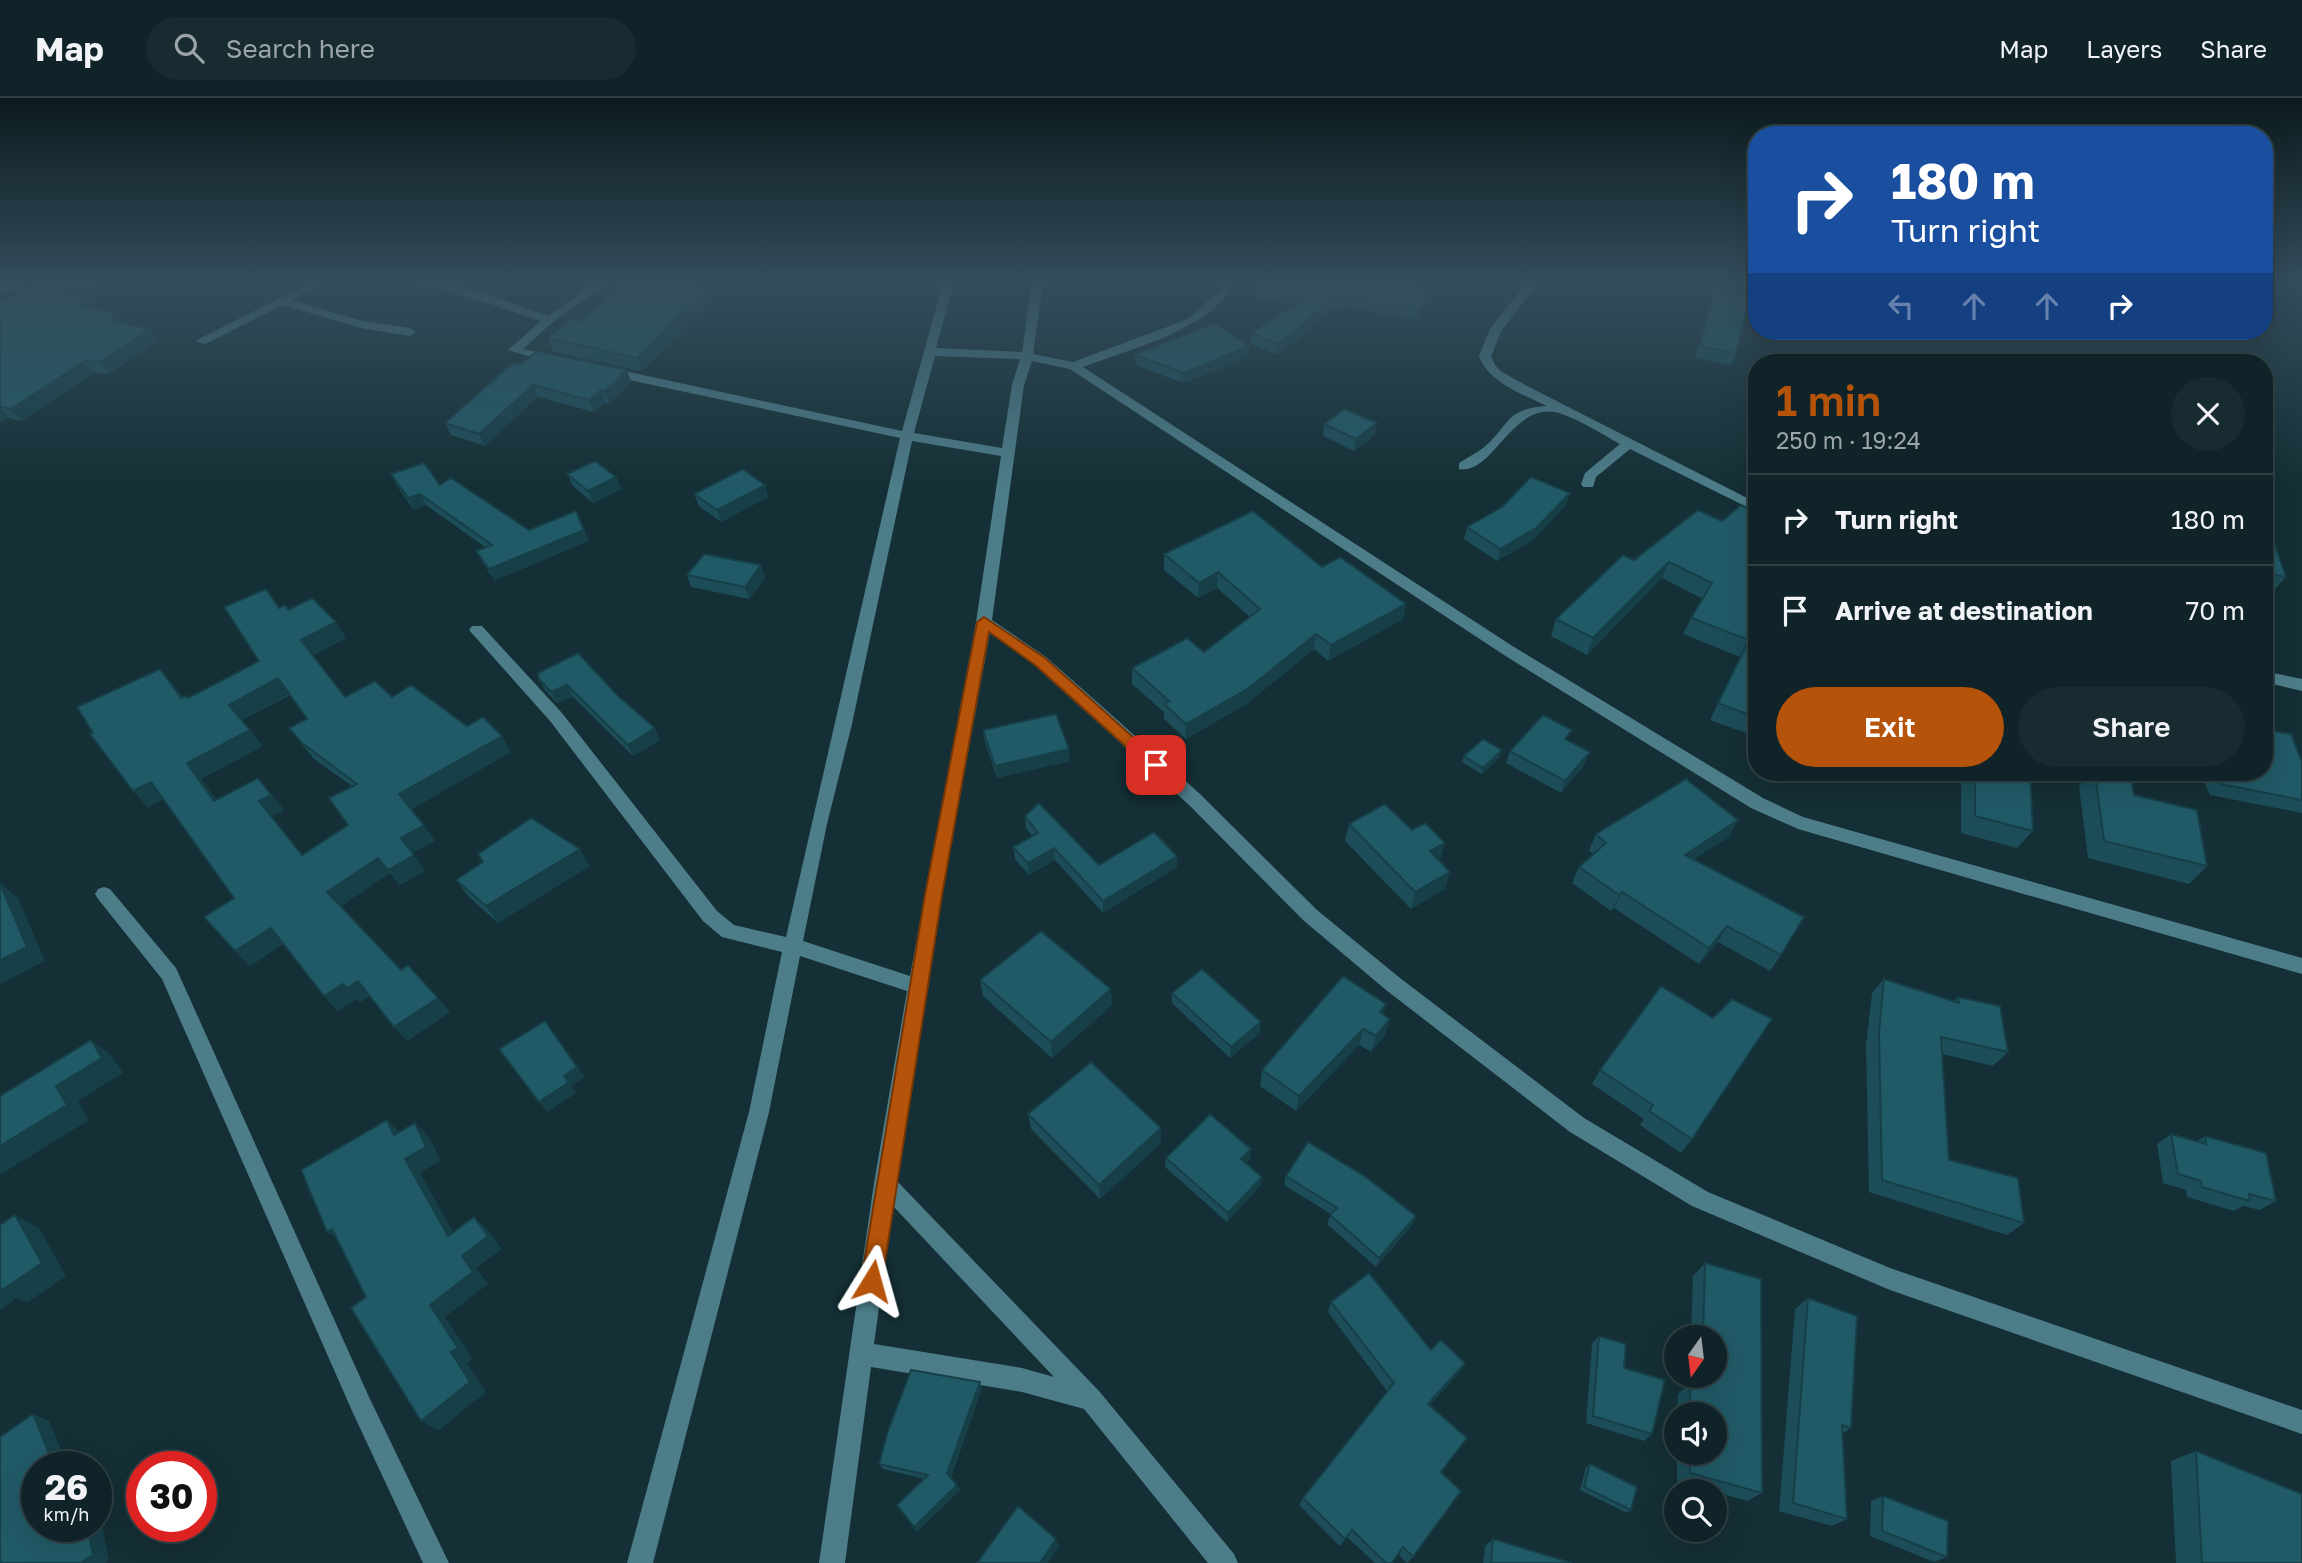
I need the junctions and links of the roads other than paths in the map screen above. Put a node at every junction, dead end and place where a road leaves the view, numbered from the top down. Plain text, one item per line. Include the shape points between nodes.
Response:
1 (520, 351) edge
2 (1028, 351) edge
3 (1112, 351) edge
4 (1487, 351) edge
5 (929, 352) joint
6 (1027, 356) junction
7 (565, 362) edge
8 (1074, 366) junction
9 (590, 368) edge
10 (1562, 409) junction
11 (907, 436) junction
12 (1629, 443) junction
13 (1009, 453) junction
14 (1464, 466) dead end
15 (1588, 484) dead end
16 (1748, 503) edge
17 (984, 622) junction
18 (477, 630) dead end
19 (2273, 678) edge
20 (2302, 685) edge
21 (104, 894) dead end
22 (793, 946) junction
23 (2302, 966) edge
24 (919, 987) junction
25 (885, 1183) junction
26 (861, 1354) junction
27 (1091, 1399) junction
28 (2302, 1422) edge
29 (436, 1563) edge
30 (640, 1563) edge
31 (832, 1563) edge
32 (1225, 1563) edge

1 - 7 street
2 - 6 street
3 - 8 street
4 - 10 street via 1485,361 1498,375
5 - 6 street
5 - 11 street
6 - 8 street
6 - 13 street via 1018,385
8 - 23 street via 1509,651 1757,803 1840,835
9 - 11 street
10 - 12 street
10 - 14 street via 1531,411
11 - 13 street
11 - 22 street
12 - 15 street via 1590,476
12 - 16 street
13 - 17 street
17 - 24 street
17 - 28 street via 1040,661 1100,713 1310,915 1577,1125 1700,1199 1890,1279
18 - 22 street via 556,717 710,916 729,932
19 - 20 street
21 - 29 street via 169,974
22 - 24 street
22 - 30 street via 759,1112
24 - 25 street
25 - 26 street
25 - 27 street
26 - 27 street via 1022,1380
26 - 31 street
27 - 32 street

